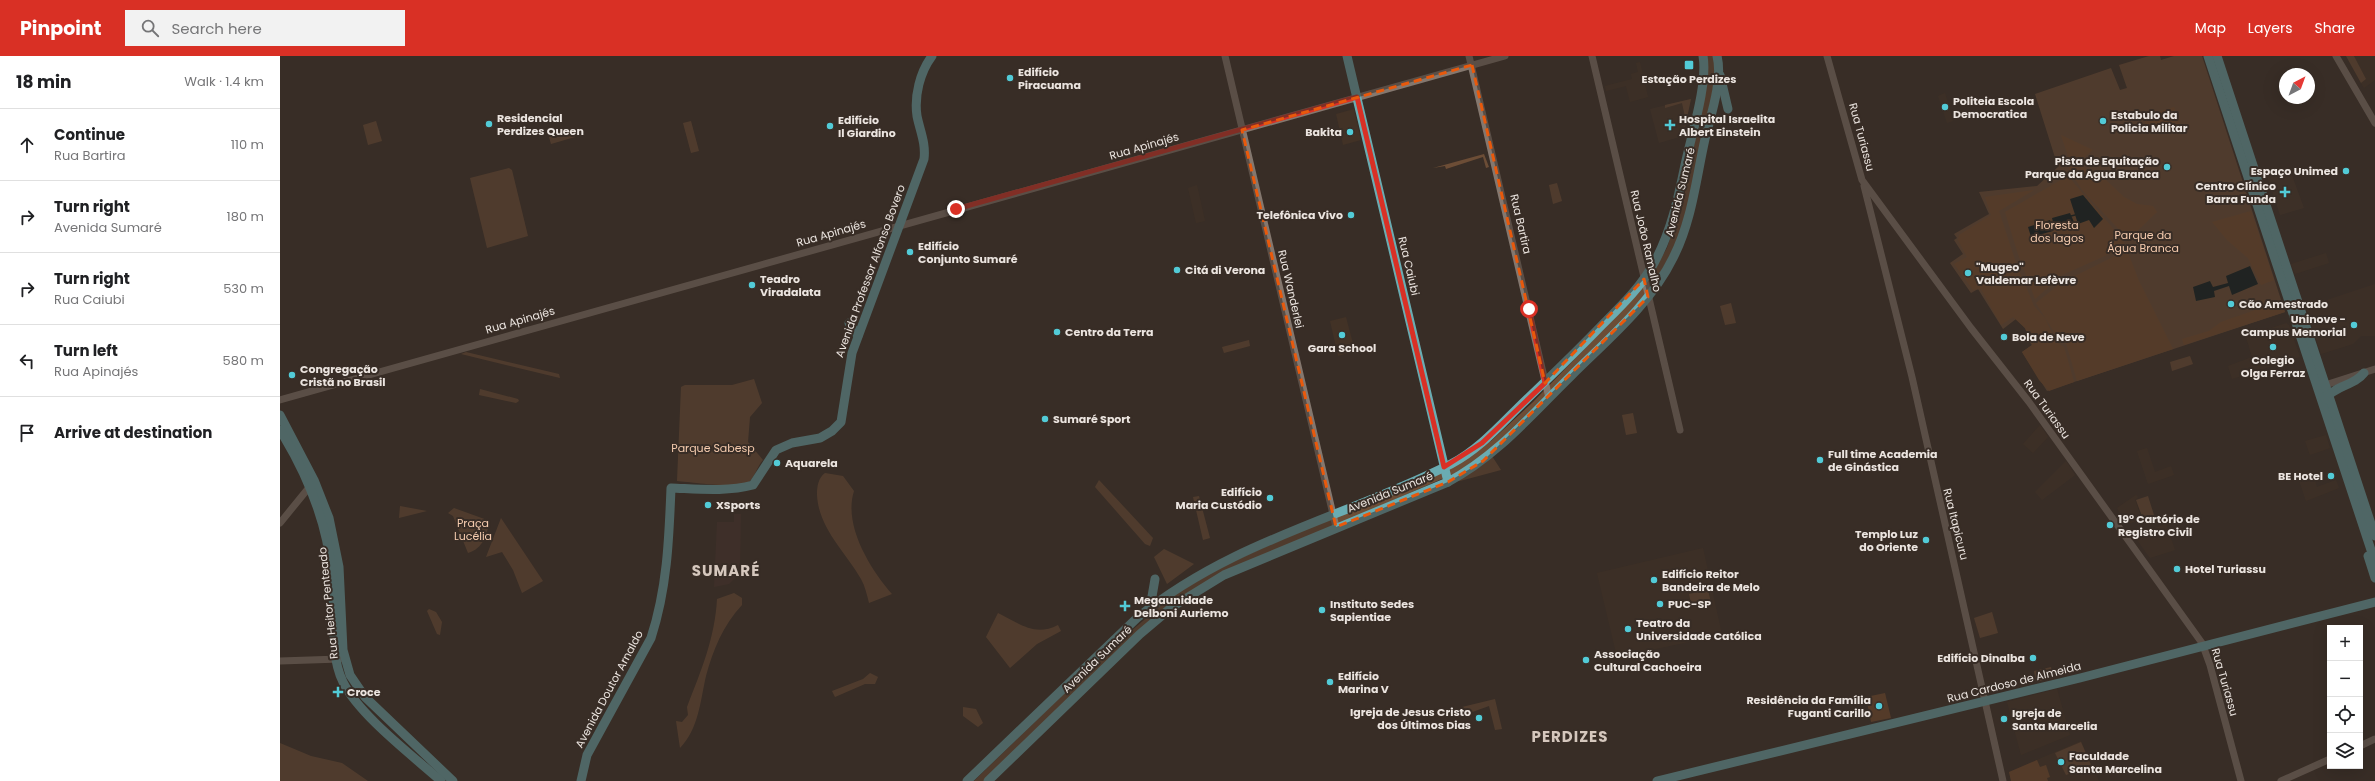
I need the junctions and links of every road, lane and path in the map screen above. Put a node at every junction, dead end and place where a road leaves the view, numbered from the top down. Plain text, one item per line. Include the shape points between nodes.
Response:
1 (932, 56) edge
2 (1225, 56) edge
3 (1347, 56) edge
4 (1470, 56) edge
5 (1505, 56) edge
6 (1592, 56) edge
7 (1703, 56) edge
8 (1717, 56) edge
9 (1827, 56) edge
10 (2208, 56) edge
11 (2217, 56) edge
12 (2336, 56) edge
13 (1472, 65) junction
14 (1719, 70) junction
15 (1357, 97) junction
16 (1728, 109) dead end
17 (2375, 123) edge
18 (1242, 130) junction
19 (1862, 180) junction
20 (1883, 210) junction
21 (1872, 215) junction
22 (898, 225) junction
23 (1644, 279) junction
24 (1648, 297) junction
25 (849, 323) dead end
26 (858, 336) junction
27 (2375, 369) edge
28 (2364, 373) junction
29 (1545, 383) junction
30 (2320, 387) junction
31 (2327, 396) junction
32 (1549, 398) junction
33 (280, 400) edge
34 (2321, 404) junction
35 (280, 415) edge
36 (280, 430) edge
37 (1680, 430) dead end
38 (2339, 466) junction
39 (1444, 467) junction
40 (1448, 482) junction
41 (2357, 482) junction
42 (312, 484) junction
43 (671, 488) joint
44 (1333, 513) junction
45 (2375, 522) edge
46 (280, 523) edge
47 (1336, 527) junction
48 (2375, 536) edge
49 (2375, 562) edge
50 (2375, 578) edge
51 (1155, 579) dead end
52 (2375, 602) edge
53 (1150, 608) junction
54 (2204, 646) junction
55 (340, 659) junction
56 (280, 661) edge
57 (1986, 701) junction
58 (2375, 739) edge
59 (2363, 745) edge
60 (2327, 760) edge
61 (441, 781) edge
62 (453, 781) edge
63 (581, 781) edge
64 (967, 781) edge
65 (988, 781) edge
66 (1658, 781) edge
67 (2004, 781) edge
68 (2240, 781) edge
69 (2281, 781) edge

1 - 22 main road, Avenida Professor Alfonso Bovero via 921,78 917,96 917,114 925,146 924,159
2 - 18 street, Rua Wanderlei
3 - 15 main road, Rua Caiubi
4 - 13 street, Rua Bartira
5 - 13 street, Rua Apinajés
6 - 23 street, Rua João Ramalho
7 - 23 main road, Avenida Sumaré via 1704,77 1676,206 1663,246
8 - 14 main road, Avenida Sumaré
9 - 19 street, Rua Turiassu
10 - 30 main road
11 - 30 main road
12 - 17 street
13 - 15 street, Rua Apinajés
13 - 29 street, Rua Bartira
14 - 16 main road
14 - 24 main road, Avenida Sumaré via 1684,231 1667,271
15 - 18 street, Rua Apinajés
15 - 39 main road, Rua Caiubi
18 - 22 street, Rua Apinajés
18 - 44 street, Rua Wanderlei
19 - 20 street, Rua Turiassu
19 - 21 street, Rua Itapicuru
20 - 21 street
20 - 54 street, Rua Turiassu via 2030,402
21 - 57 street, Rua Itapicuru
22 - 26 main road, Avenida Professor Alfonso Bovero
22 - 33 street, Rua Apinajés
23 - 24 street, Rua João Ramalho
23 - 29 main road, Avenida Sumaré via 1613,315
24 - 32 main road, Avenida Sumaré
24 - 37 street, Rua João Ramalho
25 - 26 main road
26 - 43 main road, Avenida Professor Alfonso Bovero via 847,371 843,418 832,432 820,438 792,443 776,450 753,485 716,490
27 - 28 street
28 - 30 street
28 - 31 main road via 2357,381 2335,389
29 - 32 street, Rua Bartira
29 - 39 main road, Avenida Sumaré via 1482,443
30 - 31 main road
30 - 34 main road
31 - 34 main road
31 - 41 main road
32 - 40 main road, Avenida Sumaré via 1488,457
34 - 38 main road
35 - 42 main road, Rua Heitor Penteado
36 - 42 main road, Rua Heitor Penteado
38 - 49 main road
38 - 50 main road
39 - 40 main road, Rua Caiubi
39 - 44 main road, Avenida Sumaré
40 - 47 main road, Avenida Sumaré
41 - 45 main road via 2362,488
41 - 48 main road
42 - 46 street
42 - 55 main road, Rua Heitor Penteado via 329,518 339,567
43 - 63 main road, Avenida Doutor Arnaldo via 668,557 658,617 651,638 587,755
44 - 47 street, Rua Wanderlei
44 - 53 main road, Avenida Sumaré via 1218,564
47 - 65 main road, Avenida Sumaré via 1224,576 1172,607 1140,634
51 - 53 main road
52 - 54 main road, Rua Cardoso de Almeida
53 - 64 main road, Avenida Sumaré
54 - 57 main road, Rua Cardoso de Almeida
54 - 68 street, Rua Turiassu
55 - 56 street
55 - 61 main road, Rua Heitor Penteado via 341,680 354,700
55 - 62 main road, Rua Heitor Penteado via 366,697
57 - 66 main road, Rua Cardoso de Almeida
57 - 67 street, Rua Itapicuru
58 - 59 street
60 - 69 street

